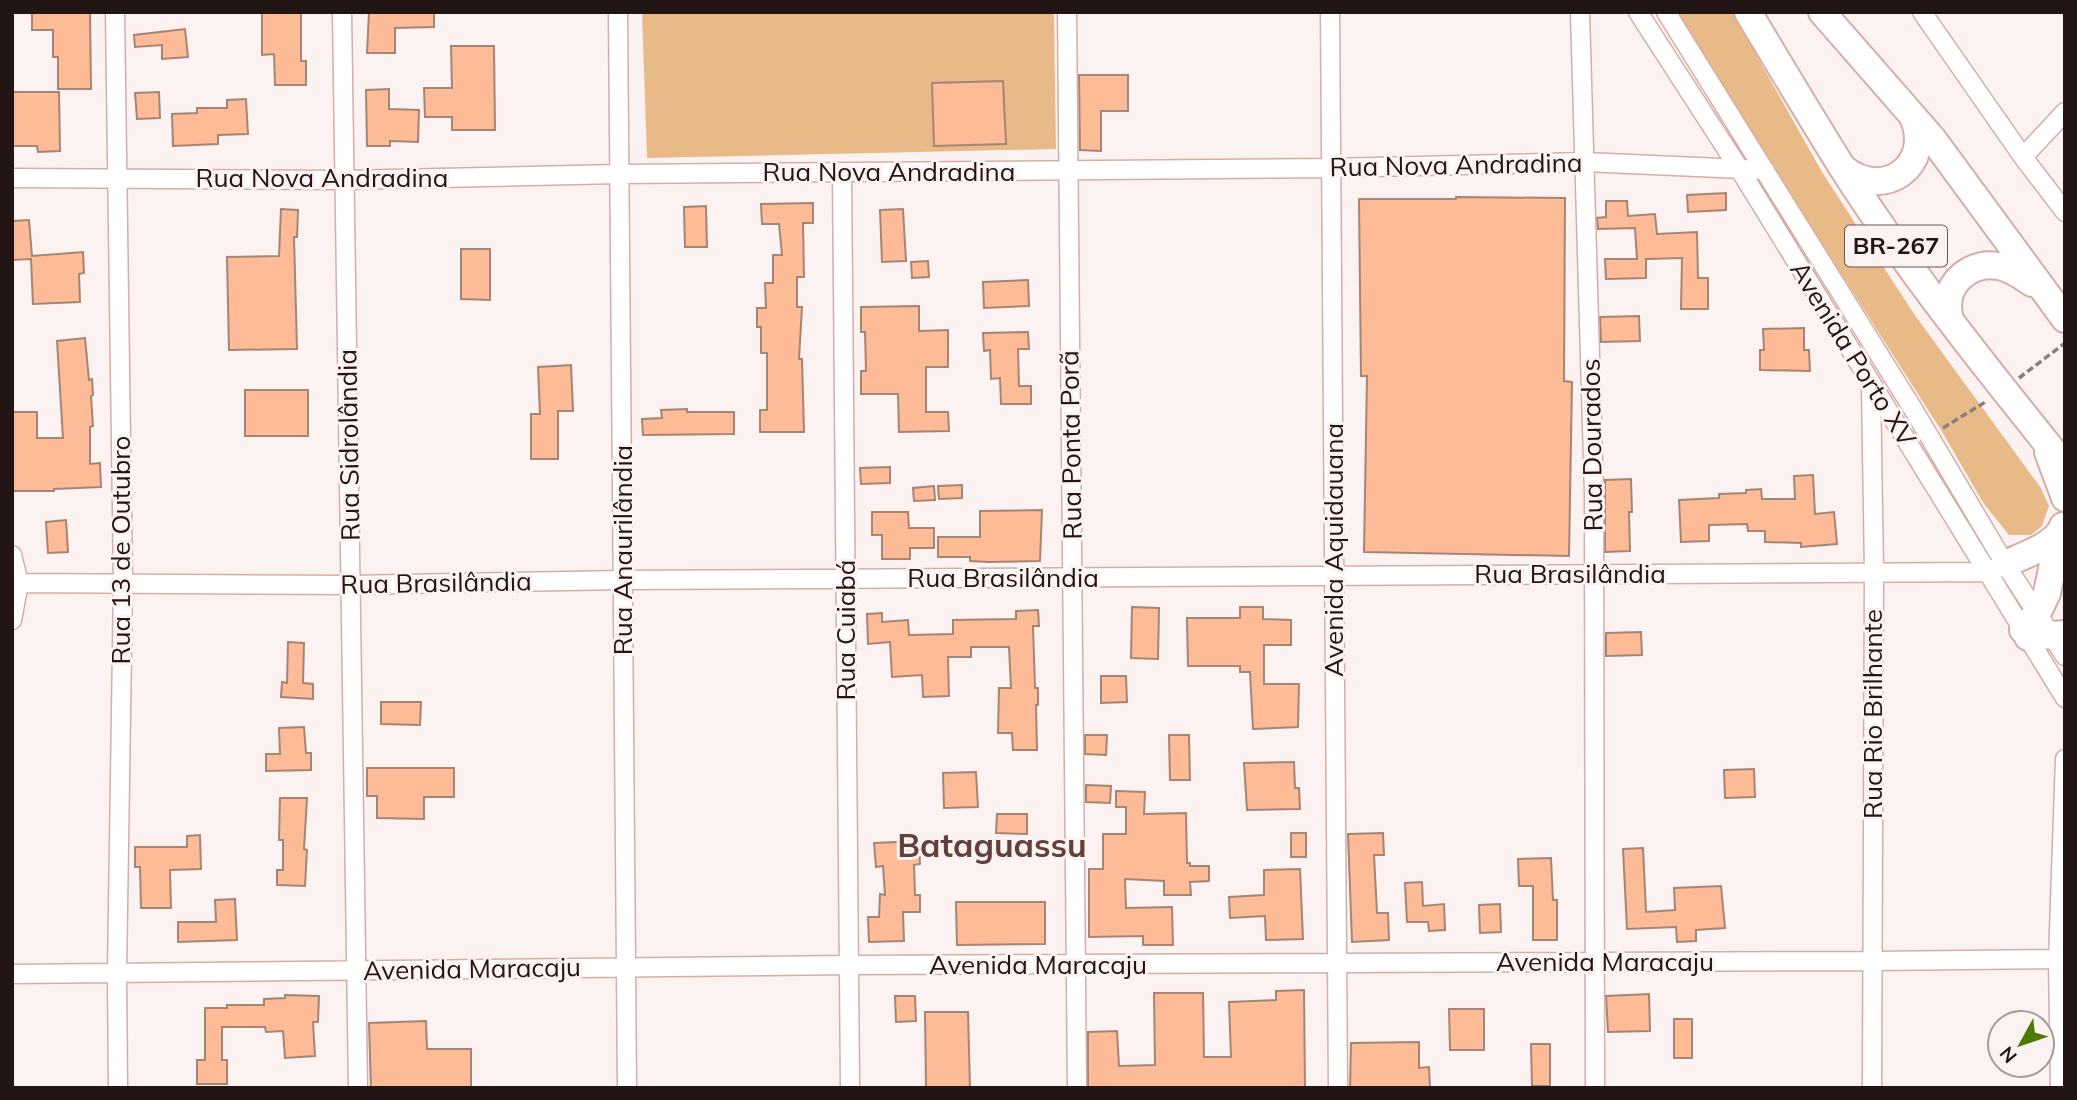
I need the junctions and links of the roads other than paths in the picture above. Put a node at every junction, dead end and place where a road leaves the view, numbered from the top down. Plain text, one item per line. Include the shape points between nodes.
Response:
1 (115, 12) edge
2 (342, 12) edge
3 (618, 12) edge
4 (1067, 12) edge
5 (1330, 12) edge
6 (1580, 12) edge
7 (1637, 12) edge
8 (1666, 12) edge
9 (1748, 12) edge
10 (1822, 12) edge
11 (1922, 12) edge
12 (2065, 112) edge
13 (1912, 114) junction
14 (2022, 157) junction
15 (1585, 162) junction
16 (1842, 167) junction
17 (1331, 169) junction
18 (1068, 170) junction
19 (1740, 170) junction
20 (1765, 170) junction
21 (842, 172) junction
22 (620, 174) junction
23 (118, 177) junction
24 (12, 178) edge
25 (345, 180) junction
26 (2065, 212) edge
27 (2040, 287) junction
28 (2065, 318) edge
29 (1950, 320) junction
30 (1871, 341) junction
31 (1871, 384) junction
32 (2044, 441) junction
33 (2065, 466) edge
34 (2065, 498) edge
35 (2062, 528) edge
36 (12, 555) edge
37 (1996, 568) junction
38 (1874, 572) junction
39 (1595, 574) junction
40 (1334, 576) junction
41 (1073, 577) junction
42 (846, 578) junction
43 (623, 580) junction
44 (19, 583) junction
45 (123, 583) junction
46 (351, 585) junction
47 (12, 620) edge
48 (2045, 634) edge
49 (2065, 698) edge
50 (2065, 760) edge
51 (2061, 959) edge
52 (1873, 961) junction
53 (1596, 962) junction
54 (1337, 963) junction
55 (1077, 964) junction
56 (849, 965) junction
57 (626, 968) junction
58 (357, 970) junction
59 (12, 974) edge
60 (117, 974) junction
61 (118, 1088) edge
62 (358, 1088) edge
63 (627, 1088) edge
64 (850, 1088) edge
65 (1077, 1088) edge
66 (1338, 1088) edge
67 (1595, 1088) edge
68 (1872, 1088) edge
69 (2060, 1088) edge

1 - 23 street, Rua 13 de Outubro
2 - 25 street, Rua Sidrolândia
3 - 22 street, Rua Anaurilândia
4 - 18 street, Rua Ponta Porã
5 - 17 street, Avenida Aquidauana
6 - 15 street, Rua Dourados
7 - 19 street, Avenida Porto XV
8 - 20 street, Avenida Porto XV
9 - 16 highway, BR-267
10 - 13 highway, BR-267
11 - 14 street
12 - 14 street
13 - 16 highway via 1919,142 1915,156 1896,177 1867,181
13 - 27 highway, BR-267
14 - 26 street
15 - 17 street, Rua Nova Andradina
15 - 19 street, Rua Nova Andradina
15 - 39 street, Rua Dourados
16 - 29 highway, BR-267
17 - 18 street, Rua Nova Andradina
17 - 40 street, Avenida Aquidauana
18 - 21 street, Rua Nova Andradina
18 - 41 street, Rua Ponta Porã
19 - 20 street, Rua Nova Andradina
19 - 31 street, Avenida Porto XV
20 - 30 street, Avenida Porto XV
21 - 22 street, Rua Nova Andradina
21 - 42 street, Rua Cuiabá
22 - 25 street, Rua Nova Andradina
22 - 43 street, Rua Anaurilândia
23 - 24 street, Rua Nova Andradina
23 - 25 street, Rua Nova Andradina
23 - 45 street, Rua 13 de Outubro
25 - 46 street, Rua Sidrolândia
27 - 28 highway, BR-267
27 - 29 highway via 2010,269 1981,266 1968,271 1950,293
29 - 32 highway, BR-267
30 - 31 street, Rua Rio Brilhante
30 - 37 street, Avenida Porto XV
31 - 37 street, Avenida Porto XV
31 - 38 street, Rua Rio Brilhante
32 - 33 highway, BR-267
32 - 34 highway
35 - 37 highway via 2033,551
35 - 48 highway via 2047,593
36 - 44 street
37 - 38 street, Rua Brasilândia
37 - 48 street, Avenida Porto XV
38 - 39 street, Rua Brasilândia
38 - 52 street, Rua Rio Brilhante
39 - 40 street, Rua Brasilândia
39 - 53 street, Rua Dourados
40 - 41 street, Rua Brasilândia
40 - 54 street, Avenida Aquidauana
41 - 42 street, Rua Brasilândia
41 - 55 street, Rua Ponta Porã
42 - 43 street, Rua Brasilândia
42 - 56 street, Rua Cuiabá
43 - 46 street, Rua Brasilândia
43 - 57 street, Rua Anaurilândia
44 - 45 street, Rua Brasilândia
44 - 47 street
45 - 46 street, Rua Brasilândia
45 - 60 street, Rua 13 de Outubro
46 - 58 street, Rua Sidrolândia
48 - 49 street, Avenida Porto XV
50 - 51 street
51 - 52 street, Avenida Maracaju
51 - 69 street
52 - 53 street, Avenida Maracaju
52 - 68 street, Rua Rio Brilhante
53 - 54 street, Avenida Maracaju
53 - 67 street, Rua Dourados
54 - 55 street, Avenida Maracaju
54 - 66 street, Avenida Aquidauana
55 - 56 street, Avenida Maracaju
55 - 65 street, Rua Ponta Porã
56 - 57 street, Avenida Maracaju
56 - 64 street, Rua Cuiabá
57 - 58 street, Avenida Maracaju
57 - 63 street, Rua Anaurilândia
58 - 60 street, Avenida Maracaju
58 - 62 street, Rua Sidrolândia
59 - 60 street, Avenida Maracaju
60 - 61 street, Rua 13 de Outubro

